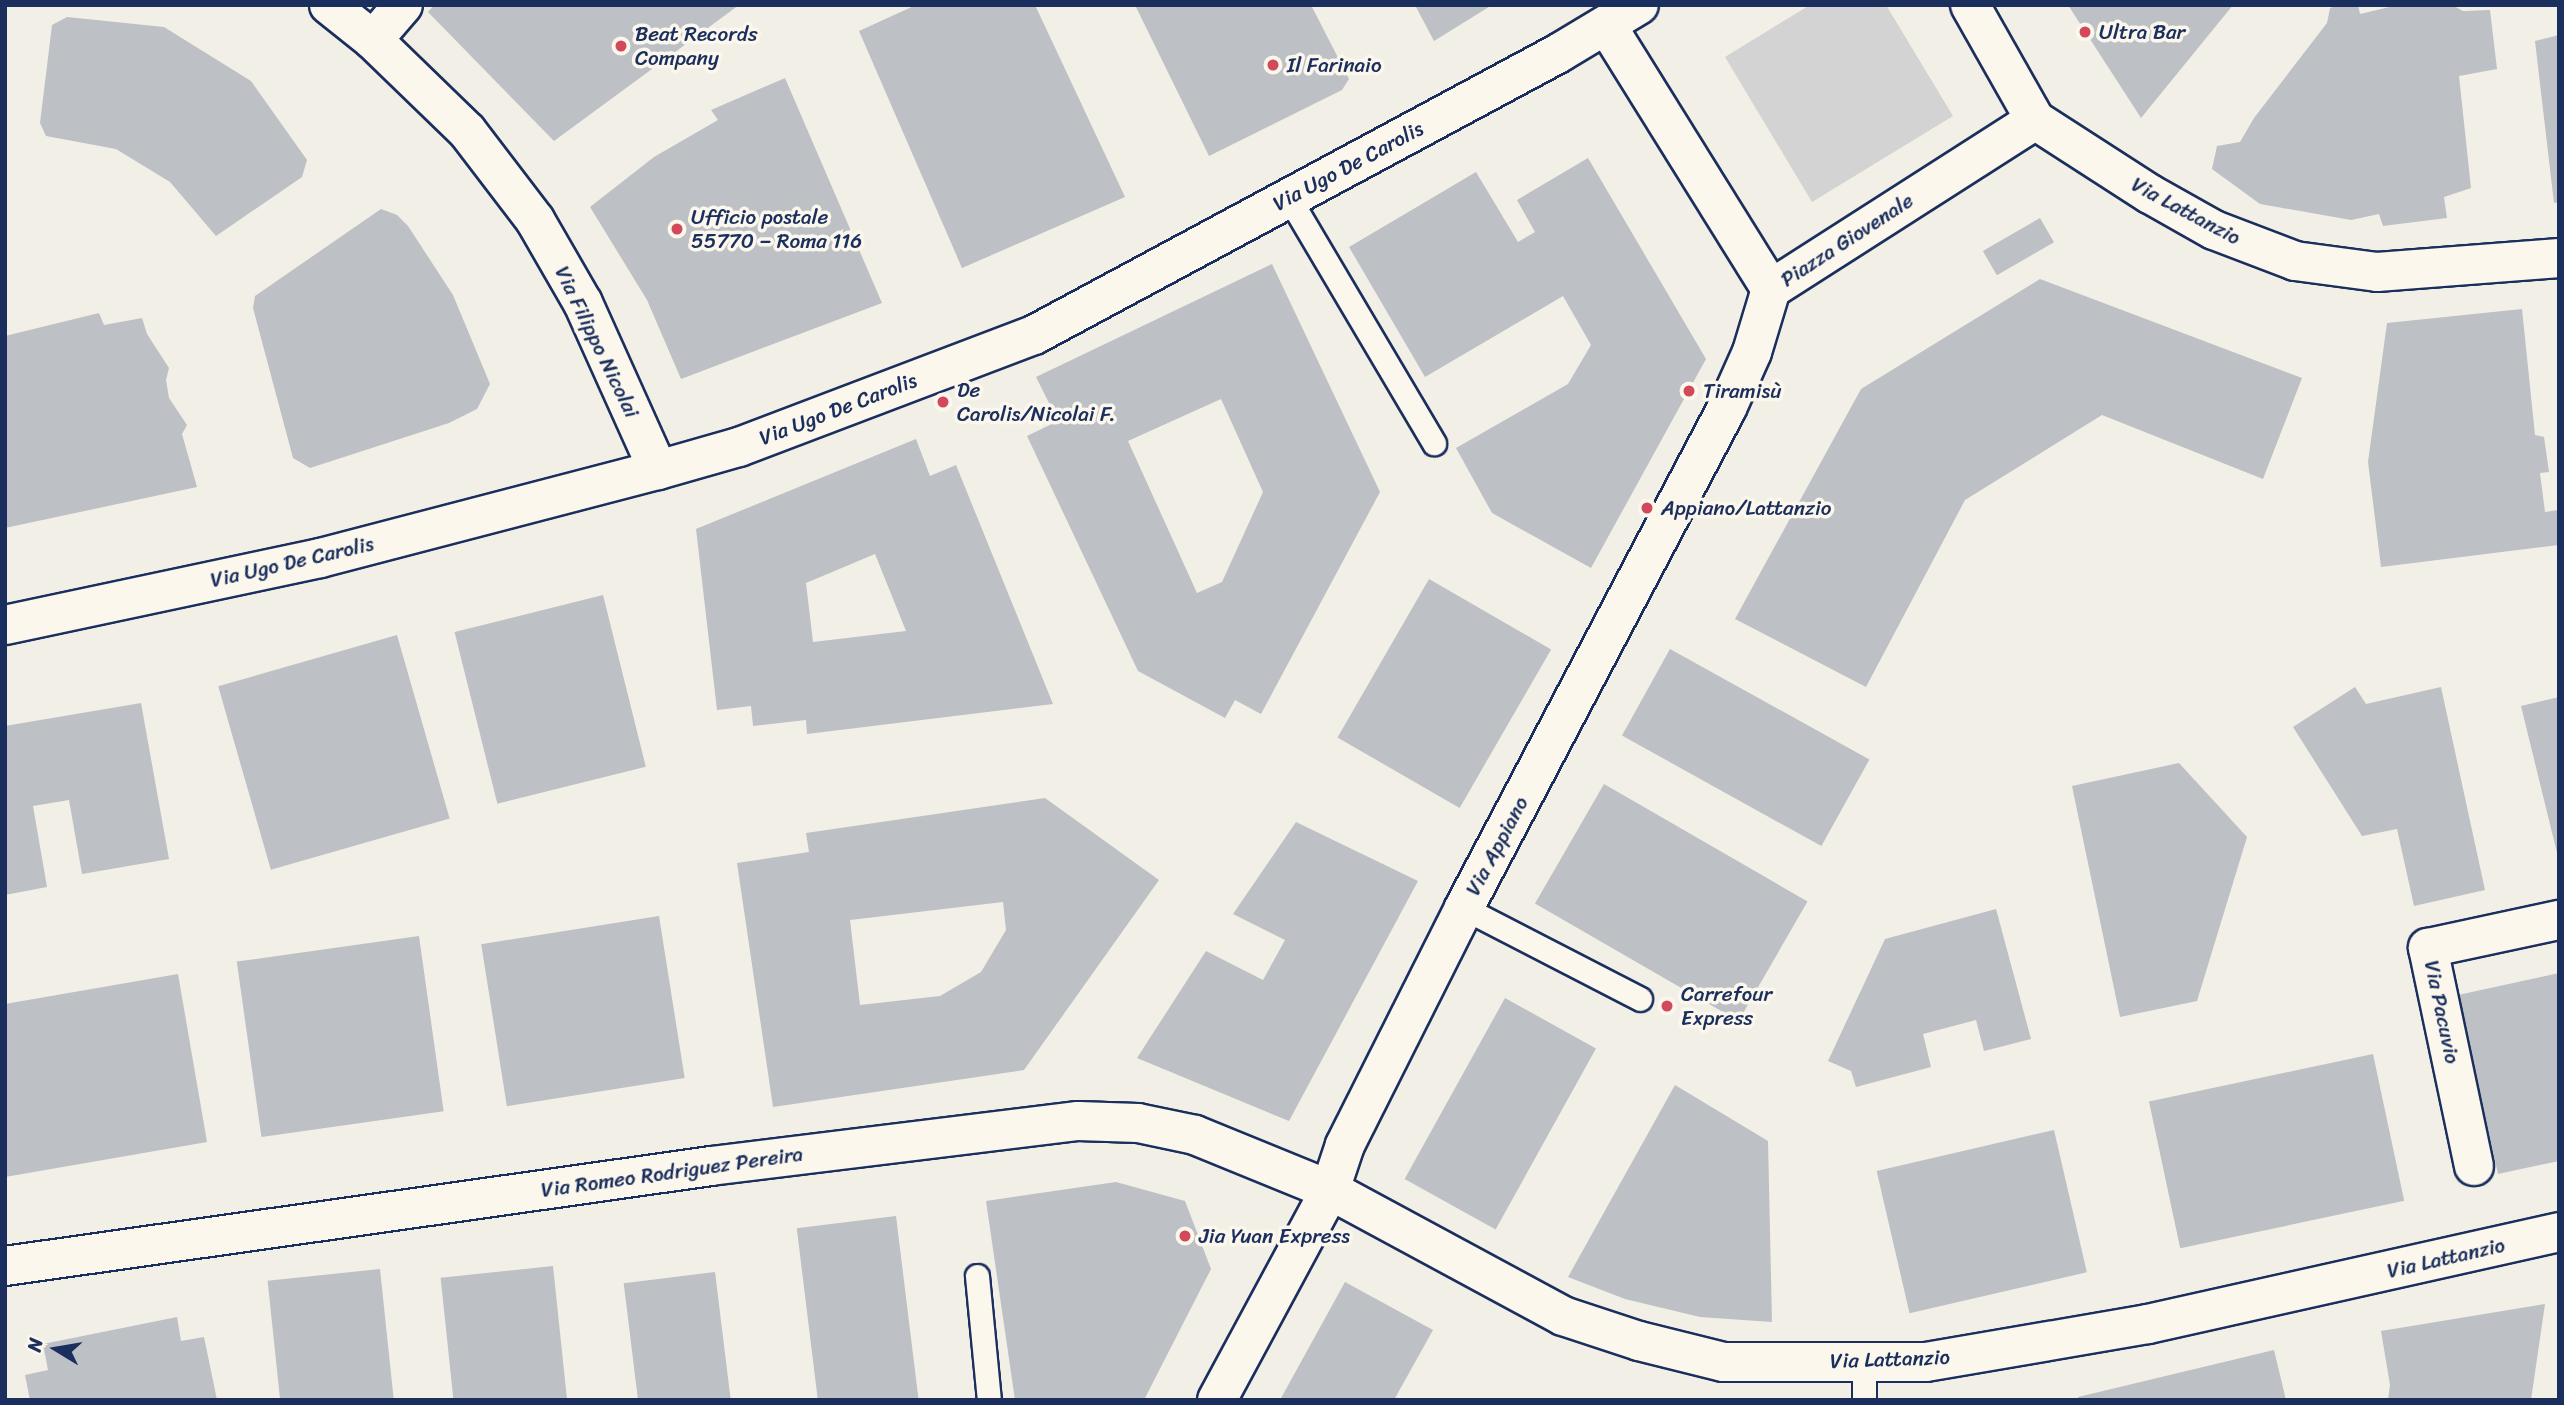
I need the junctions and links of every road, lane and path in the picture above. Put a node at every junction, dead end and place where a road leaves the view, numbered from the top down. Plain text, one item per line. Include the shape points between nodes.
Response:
1 (329, 5) edge
2 (403, 5) edge
3 (1639, 5) edge
4 (1970, 5) edge
5 (1607, 26) junction
6 (373, 40) junction
7 (2035, 120) junction
8 (1289, 198) junction
9 (2559, 258) edge
10 (1771, 289) junction
11 (1434, 443) dead end
12 (658, 470) junction
13 (5, 625) edge
14 (1464, 908) junction
15 (2559, 920) edge
16 (1640, 999) dead end
17 (2474, 1166) dead end
18 (1330, 1191) junction
19 (2559, 1232) edge
20 (5, 1266) edge
21 (977, 1276) dead end
22 (1864, 1362) junction
23 (989, 1400) edge
24 (1217, 1400) edge
25 (1864, 1400) edge

1 - 6 street, Via Filippo Nicolai
2 - 6 street
3 - 5 street
4 - 7 street
5 - 8 street, Via Ugo De Carolis
5 - 10 street, Piazza Giovenale
6 - 12 street, Via Filippo Nicolai via 467,131 535,220 583,303
7 - 9 street, Via Lattanzio via 2180,213 2295,261 2377,272
7 - 10 street, Piazza Giovenale
8 - 11 lane
8 - 12 street, Via Ugo De Carolis via 1034,335 739,447
10 - 14 street, Via Appiano via 1756,341 1727,408
12 - 13 street, Via Ugo De Carolis via 320,558
14 - 16 lane
14 - 18 street, Via Appiano via 1345,1145
15 - 17 street, Via Pacuvio via 2428,948
18 - 20 street, Via Romeo Rodriguez Pereira via 1195,1135 1138,1123 1078,1121 710,1166
18 - 22 street, Via Lattanzio via 1563,1316 1639,1341 1723,1362
18 - 24 street, Via Appiano
19 - 22 street, Via Lattanzio via 2148,1324 1926,1363
21 - 23 lane
22 - 25 lane

